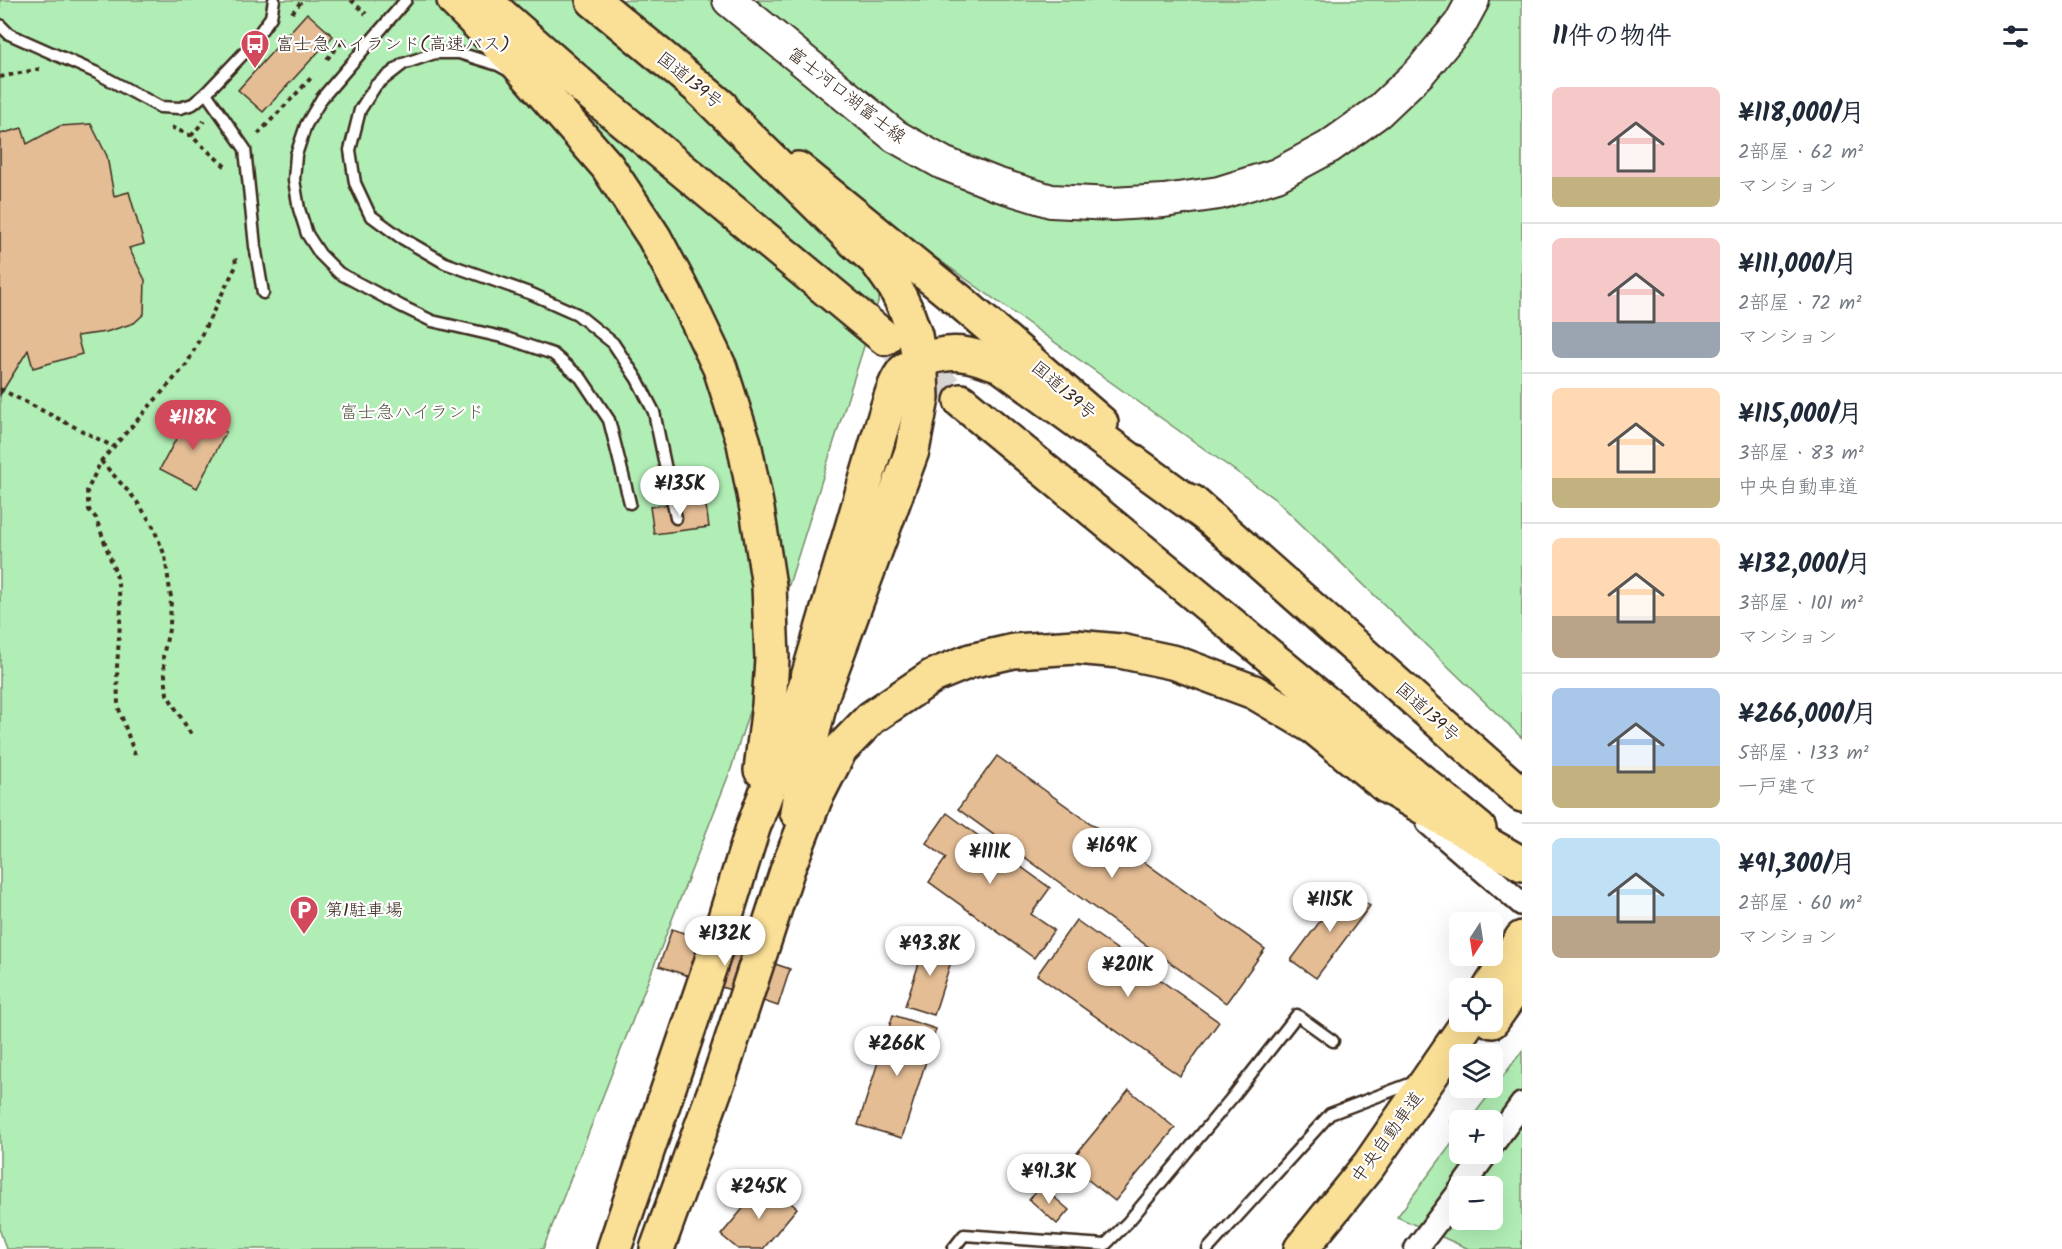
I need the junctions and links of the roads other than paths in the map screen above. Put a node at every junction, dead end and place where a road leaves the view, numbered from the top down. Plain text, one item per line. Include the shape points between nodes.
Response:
1 (274, 0) edge
2 (406, 0) edge
3 (454, 0) edge
4 (484, 0) edge
5 (593, 0) edge
6 (729, 0) edge
7 (1473, 0) edge
8 (0, 13) edge
9 (0, 25) edge
10 (9, 34) junction
11 (699, 88) junction
12 (541, 90) junction
13 (206, 93) junction
14 (263, 293) dead end
15 (885, 338) tunnel mouth
16 (919, 363) junction
17 (961, 401) tunnel mouth
18 (630, 503) dead end
19 (676, 518) dead end
20 (1213, 520) junction
21 (1386, 786) junction
22 (1522, 795) edge
23 (753, 828) junction
24 (1522, 864) edge
25 (788, 868) junction
26 (1522, 904) edge
27 (1522, 939) edge
28 (1497, 978) edge
29 (1522, 978) edge
30 (1503, 1005) edge
31 (1463, 1032) edge
32 (1334, 1041) dead end
33 (1445, 1072) edge
34 (1522, 1104) edge
35 (1503, 1130) edge
36 (1449, 1206) edge
37 (614, 1249) edge
38 (657, 1249) edge
39 (953, 1249) edge
40 (1208, 1249) edge
41 (1300, 1249) edge
42 (1324, 1249) edge
43 (1416, 1249) edge

1 - 13 lane via 271,16 252,45
2 - 18 lane via 322,98 306,125 296,155 294,180 307,234 339,273 432,321 506,338 553,354 581,378 609,420
3 - 12 highway
4 - 15 highway
5 - 11 highway, 国道139号
6 - 7 main road, 富士河口湖富士線 via 895,136 943,163 1050,201 1112,204 1219,193 1277,175 1329,147 1378,112 1420,72 1460,24
8 - 10 lane
9 - 10 lane
10 - 13 lane via 97,73 160,107 180,108 193,104
11 - 16 highway via 876,260 906,310
11 - 20 highway, 国道139号 via 961,302
12 - 19 lane via 498,65 459,53 435,53 403,64 376,86 360,110 350,150 355,183 370,215 400,237 444,263 577,314 613,343 654,412
12 - 23 highway via 607,166 654,237 720,368 744,444 769,586 772,659
13 - 14 lane via 245,149
16 - 20 highway via 947,354 972,354 1000,365
16 - 23 highway via 904,370 895,387 803,694
16 - 25 highway via 922,398 912,451 821,698
17 - 24 highway
20 - 22 highway, 国道139号
21 - 24 highway
21 - 25 highway via 1315,728 1254,692 1176,663 1120,651 1076,647 1014,651 970,661 933,676 871,718 840,750 814,798
21 - 26 street
23 - 37 highway
25 - 38 highway via 720,1076
27 - 28 highway
29 - 30 highway
31 - 33 highway, 中央自動車道
32 - 39 lane via 1297,1015 1228,1104 1105,1245 964,1235
33 - 40 lane via 1330,1114
33 - 41 highway, 中央自動車道
33 - 42 highway, 中央自動車道 via 1383,1174
34 - 35 street
36 - 43 street

